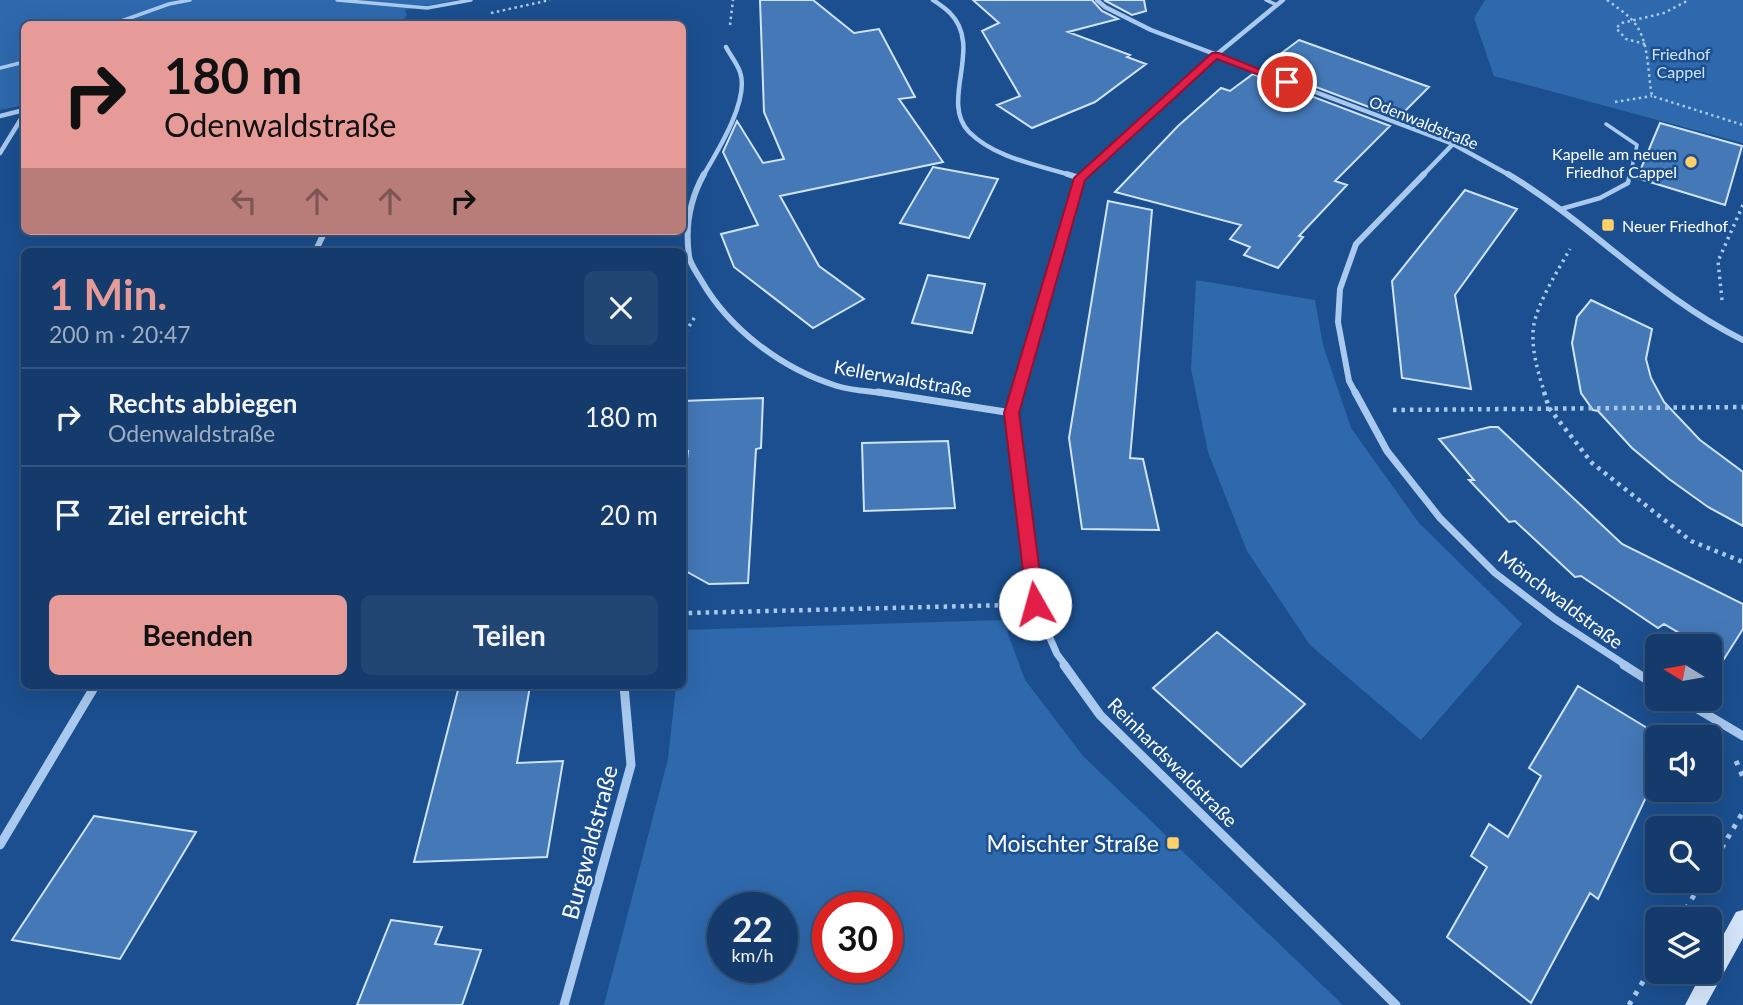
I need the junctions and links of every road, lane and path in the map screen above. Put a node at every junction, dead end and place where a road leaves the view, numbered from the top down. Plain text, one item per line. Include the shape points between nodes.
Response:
1 (190, 0) edge
2 (337, 0) edge
3 (471, 0) edge
4 (933, 0) edge
5 (1097, 0) edge
6 (1266, 0) edge
7 (1283, 0) edge
8 (1607, 0) edge
9 (1689, 0) edge
10 (1278, 5) junction
11 (121, 21) edge
12 (1634, 22) junction
13 (1646, 45) junction
14 (726, 47) dead end
15 (1216, 55) junction
16 (21, 63) edge
17 (0, 68) edge
18 (21, 112) edge
19 (0, 116) edge
20 (21, 117) edge
21 (1606, 124) dead end
22 (1743, 125) edge
23 (1453, 144) junction
24 (0, 153) edge
25 (1080, 178) junction
26 (1743, 205) edge
27 (1561, 209) junction
28 (1583, 227) junction
29 (1725, 332) junction
30 (1743, 340) edge
31 (1743, 407) edge
32 (1549, 408) junction
33 (1364, 412) junction
34 (1012, 413) junction
35 (1743, 562) edge
36 (1035, 604) junction
37 (686, 615) edge
38 (1645, 678) edge
39 (92, 689) edge
40 (624, 689) edge
41 (1701, 711) edge
42 (1743, 736) edge
43 (1743, 812) edge
44 (0, 845) edge
45 (1722, 848) edge
46 (1743, 919) edge
47 (1645, 978) edge
48 (564, 1005) edge
49 (1396, 1005) edge
50 (1629, 1005) edge
51 (1695, 1005) edge

1 - 11 lane
2 - 3 lane via 427,8
4 - 25 street via 946,7 957,24 966,54 957,94 958,117 964,128 996,150
5 - 15 street, Odenwaldstraße via 1151,30
6 - 10 lane
7 - 10 street
8 - 12 path
9 - 12 path
10 - 15 street
12 - 13 path
12 - 13 path via 1616,28 1626,39
13 - 22 path via 1652,96
14 - 34 street, Kellerwaldstraße via 741,74 738,103 731,127 697,187 688,216 689,259 713,301 738,328 780,360 837,386
15 - 23 street, Odenwaldstraße
15 - 25 street
16 - 17 lane
18 - 19 street
20 - 24 street
21 - 27 lane via 1637,145 1628,183 1600,198
23 - 27 street, Odenwaldstraße via 1517,178
23 - 33 street, Mönchwaldstraße via 1356,244 1340,289 1342,350 1349,381
25 - 34 street, Reinhardswaldstraße
26 - 29 path via 1718,261
27 - 28 street, Odenwaldstraße
28 - 29 street, Odenwaldstraße via 1658,290
28 - 32 path via 1534,324 1536,367
29 - 30 street, Odenwaldstraße
31 - 32 path
32 - 33 path
32 - 35 path via 1603,472 1691,541
33 - 38 street, Mönchwaldstraße via 1387,451 1440,518 1495,573
34 - 36 street, Reinhardswaldstraße
36 - 37 path
36 - 49 street, Reinhardswaldstraße via 1056,654 1100,715
39 - 44 street
40 - 48 street, Burgwaldstraße via 631,765
41 - 42 street
43 - 45 path
46 - 51 street
47 - 50 path

